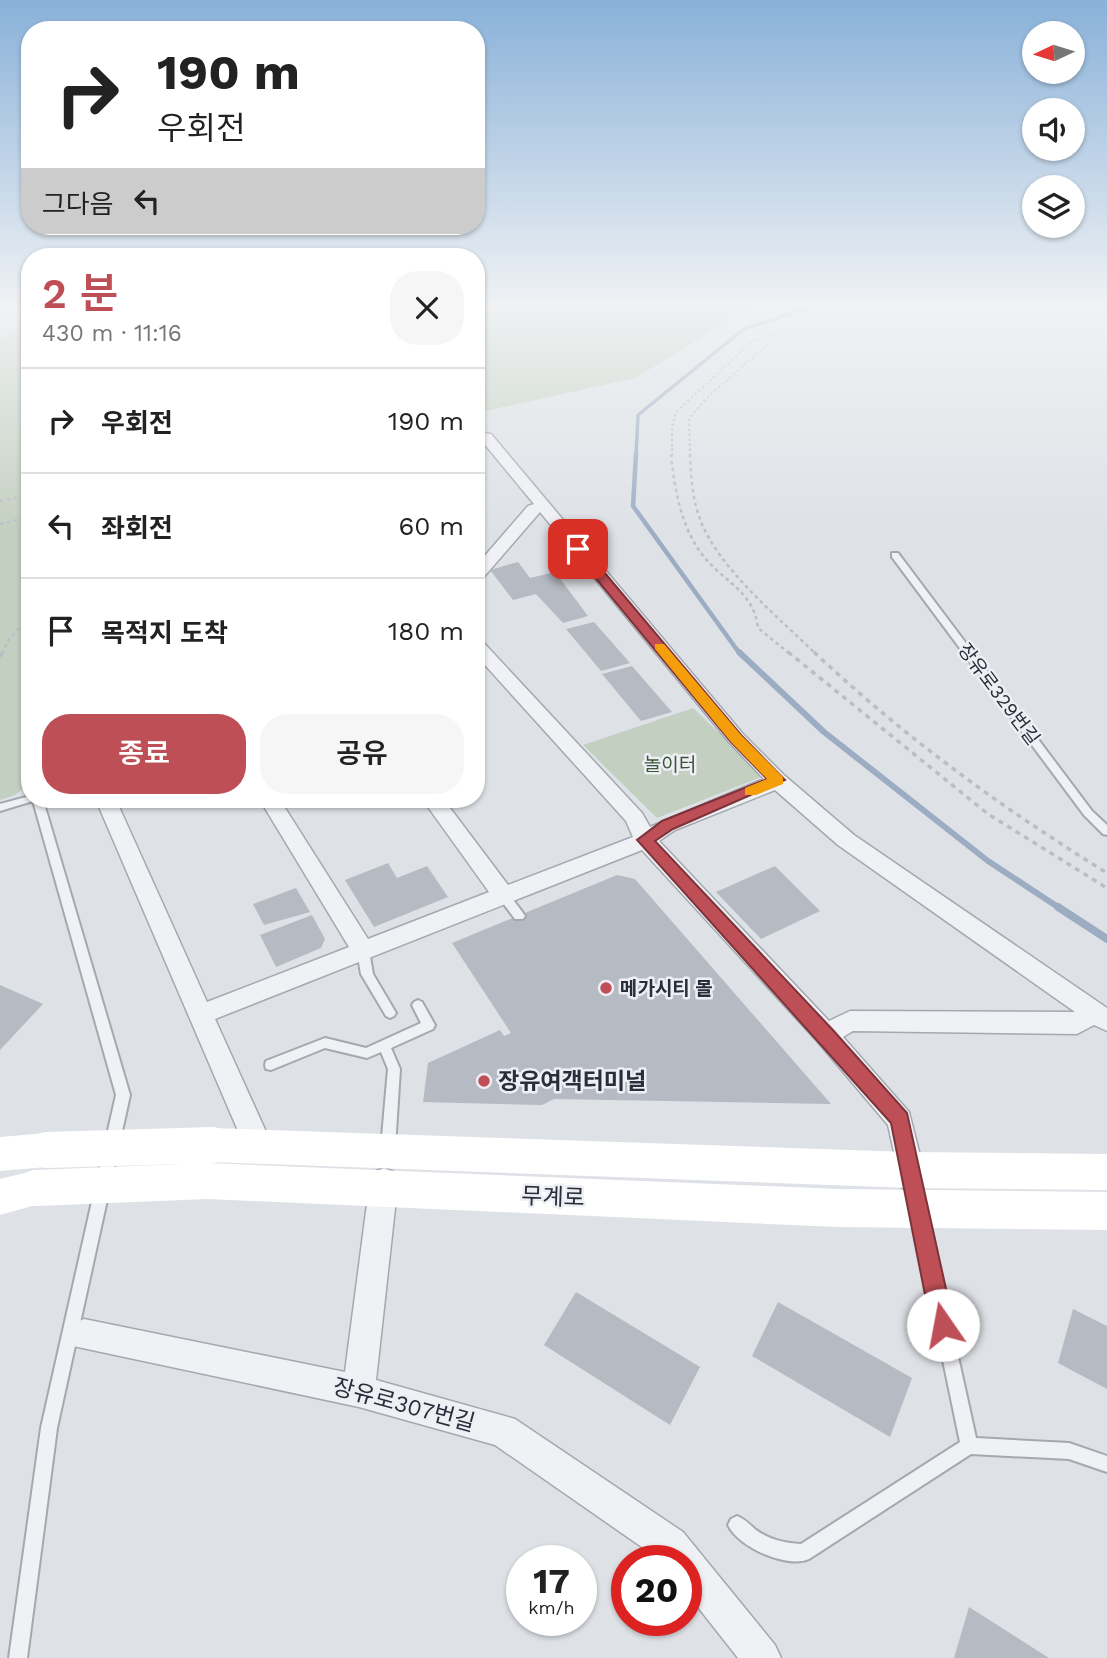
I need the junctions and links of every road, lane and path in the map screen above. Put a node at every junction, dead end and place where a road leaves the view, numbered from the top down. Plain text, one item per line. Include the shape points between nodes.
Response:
1 (711, 379) edge
2 (728, 379) edge
3 (485, 437) edge
4 (21, 496) edge
5 (0, 500) edge
6 (543, 507) junction
7 (21, 519) edge
8 (0, 524) edge
9 (895, 555) dead end
10 (485, 565) edge
11 (21, 626) edge
12 (485, 656) edge
13 (0, 657) edge
14 (778, 780) junction
15 (21, 802) edge
16 (0, 808) edge
17 (40, 808) edge
18 (109, 808) edge
19 (275, 808) edge
20 (439, 808) edge
21 (1107, 831) edge
22 (645, 840) junction
23 (1107, 873) edge
24 (1107, 888) edge
25 (504, 896) junction
26 (519, 916) dead end
27 (363, 951) junction
28 (418, 1005) dead end
29 (390, 1013) dead end
30 (200, 1015) junction
31 (1101, 1016) edge
32 (825, 1034) junction
33 (384, 1045) junction
34 (271, 1065) dead end
35 (258, 1145) junction
36 (388, 1150) junction
37 (0, 1154) edge
38 (210, 1163) junction
39 (910, 1170) junction
40 (1107, 1172) edge
41 (383, 1190) junction
42 (18, 1192) edge
43 (918, 1209) junction
44 (1107, 1211) edge
45 (84, 1335) dead end
46 (359, 1391) junction
47 (969, 1446) junction
48 (1107, 1464) edge
49 (737, 1525) dead end
50 (672, 1545) edge
51 (702, 1583) edge
52 (18, 1658) edge
53 (762, 1658) edge

1 - 24 path via 676,412 670,426 677,495 688,534 708,562 757,607 758,628 988,814
2 - 23 path via 690,418 689,464 701,519 731,568 792,634 865,700 957,772
3 - 6 street
4 - 5 path
6 - 10 street via 533,509
6 - 14 street via 736,738
7 - 8 path
9 - 21 lane, 장유로329번길 via 1088,813
11 - 13 path
12 - 22 street via 635,818
14 - 22 street via 668,825
14 - 31 street via 856,847
15 - 16 lane
17 - 52 lane via 123,1095 48,1428
18 - 30 street
19 - 27 street
20 - 25 street
22 - 25 street
22 - 32 street
25 - 26 lane
25 - 27 street
27 - 29 lane via 367,974
27 - 30 street
28 - 33 lane via 429,1025
30 - 35 street
31 - 32 street via 1077,1024 850,1021
32 - 39 street via 900,1120
33 - 34 lane via 367,1053 326,1043
33 - 36 lane via 394,1069
35 - 36 main road, 무계로
35 - 38 main road, 무계로
36 - 39 main road, 무계로
36 - 41 street
37 - 38 main road, 무계로, bridge via 47,1150
38 - 41 main road, 무계로
38 - 42 main road, 무계로, bridge
39 - 40 main road, 무계로
39 - 43 street
41 - 43 main road, 무계로
41 - 46 street
43 - 44 main road, 무계로
43 - 47 lane
45 - 46 street, 장유로307번길
46 - 50 street, 장유로307번길 via 503,1431
47 - 48 lane via 1069,1451
47 - 49 lane via 803,1553 782,1553 759,1545
51 - 53 street, 장유로307번길

